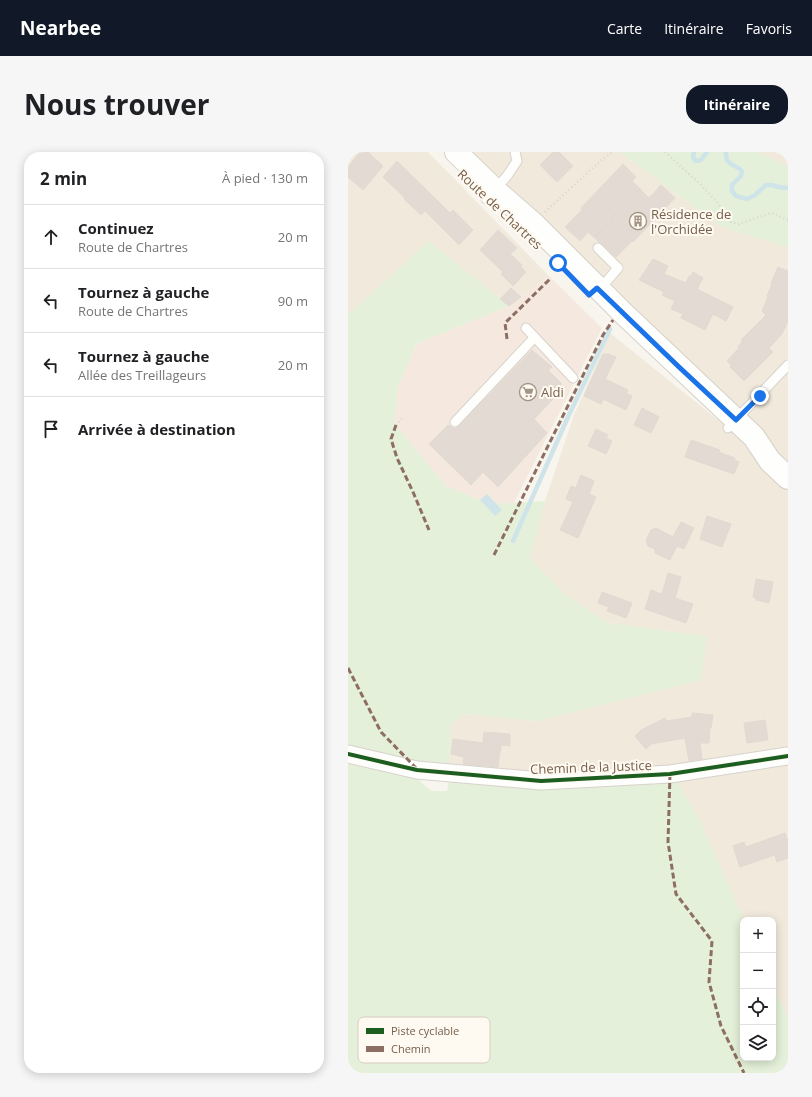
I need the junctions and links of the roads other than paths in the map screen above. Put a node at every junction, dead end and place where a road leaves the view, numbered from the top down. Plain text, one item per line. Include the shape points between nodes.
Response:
1 (441, 152) edge
2 (456, 152) edge
3 (515, 152) edge
4 (490, 194) junction
5 (598, 248) dead end
6 (593, 291) junction
7 (526, 328) dead end
8 (534, 338) junction
9 (788, 365) edge
10 (573, 378) dead end
11 (455, 422) dead end
12 (732, 424) junction
13 (788, 478) edge
14 (348, 754) edge
15 (788, 756) edge

1 - 4 main road, Route de Chartres
2 - 4 main road, Route de Chartres
3 - 4 lane via 517,160 507,176
4 - 6 main road, Route de Chartres via 562,267
5 - 6 lane via 618,268 606,282
6 - 12 main road, Route de Chartres via 674,361
7 - 8 lane
8 - 10 lane
8 - 11 lane
9 - 12 lane
12 - 13 main road, Route de Chartres via 754,437 770,461
14 - 15 street, Chemin de la Justice via 418,770 541,782 670,774

